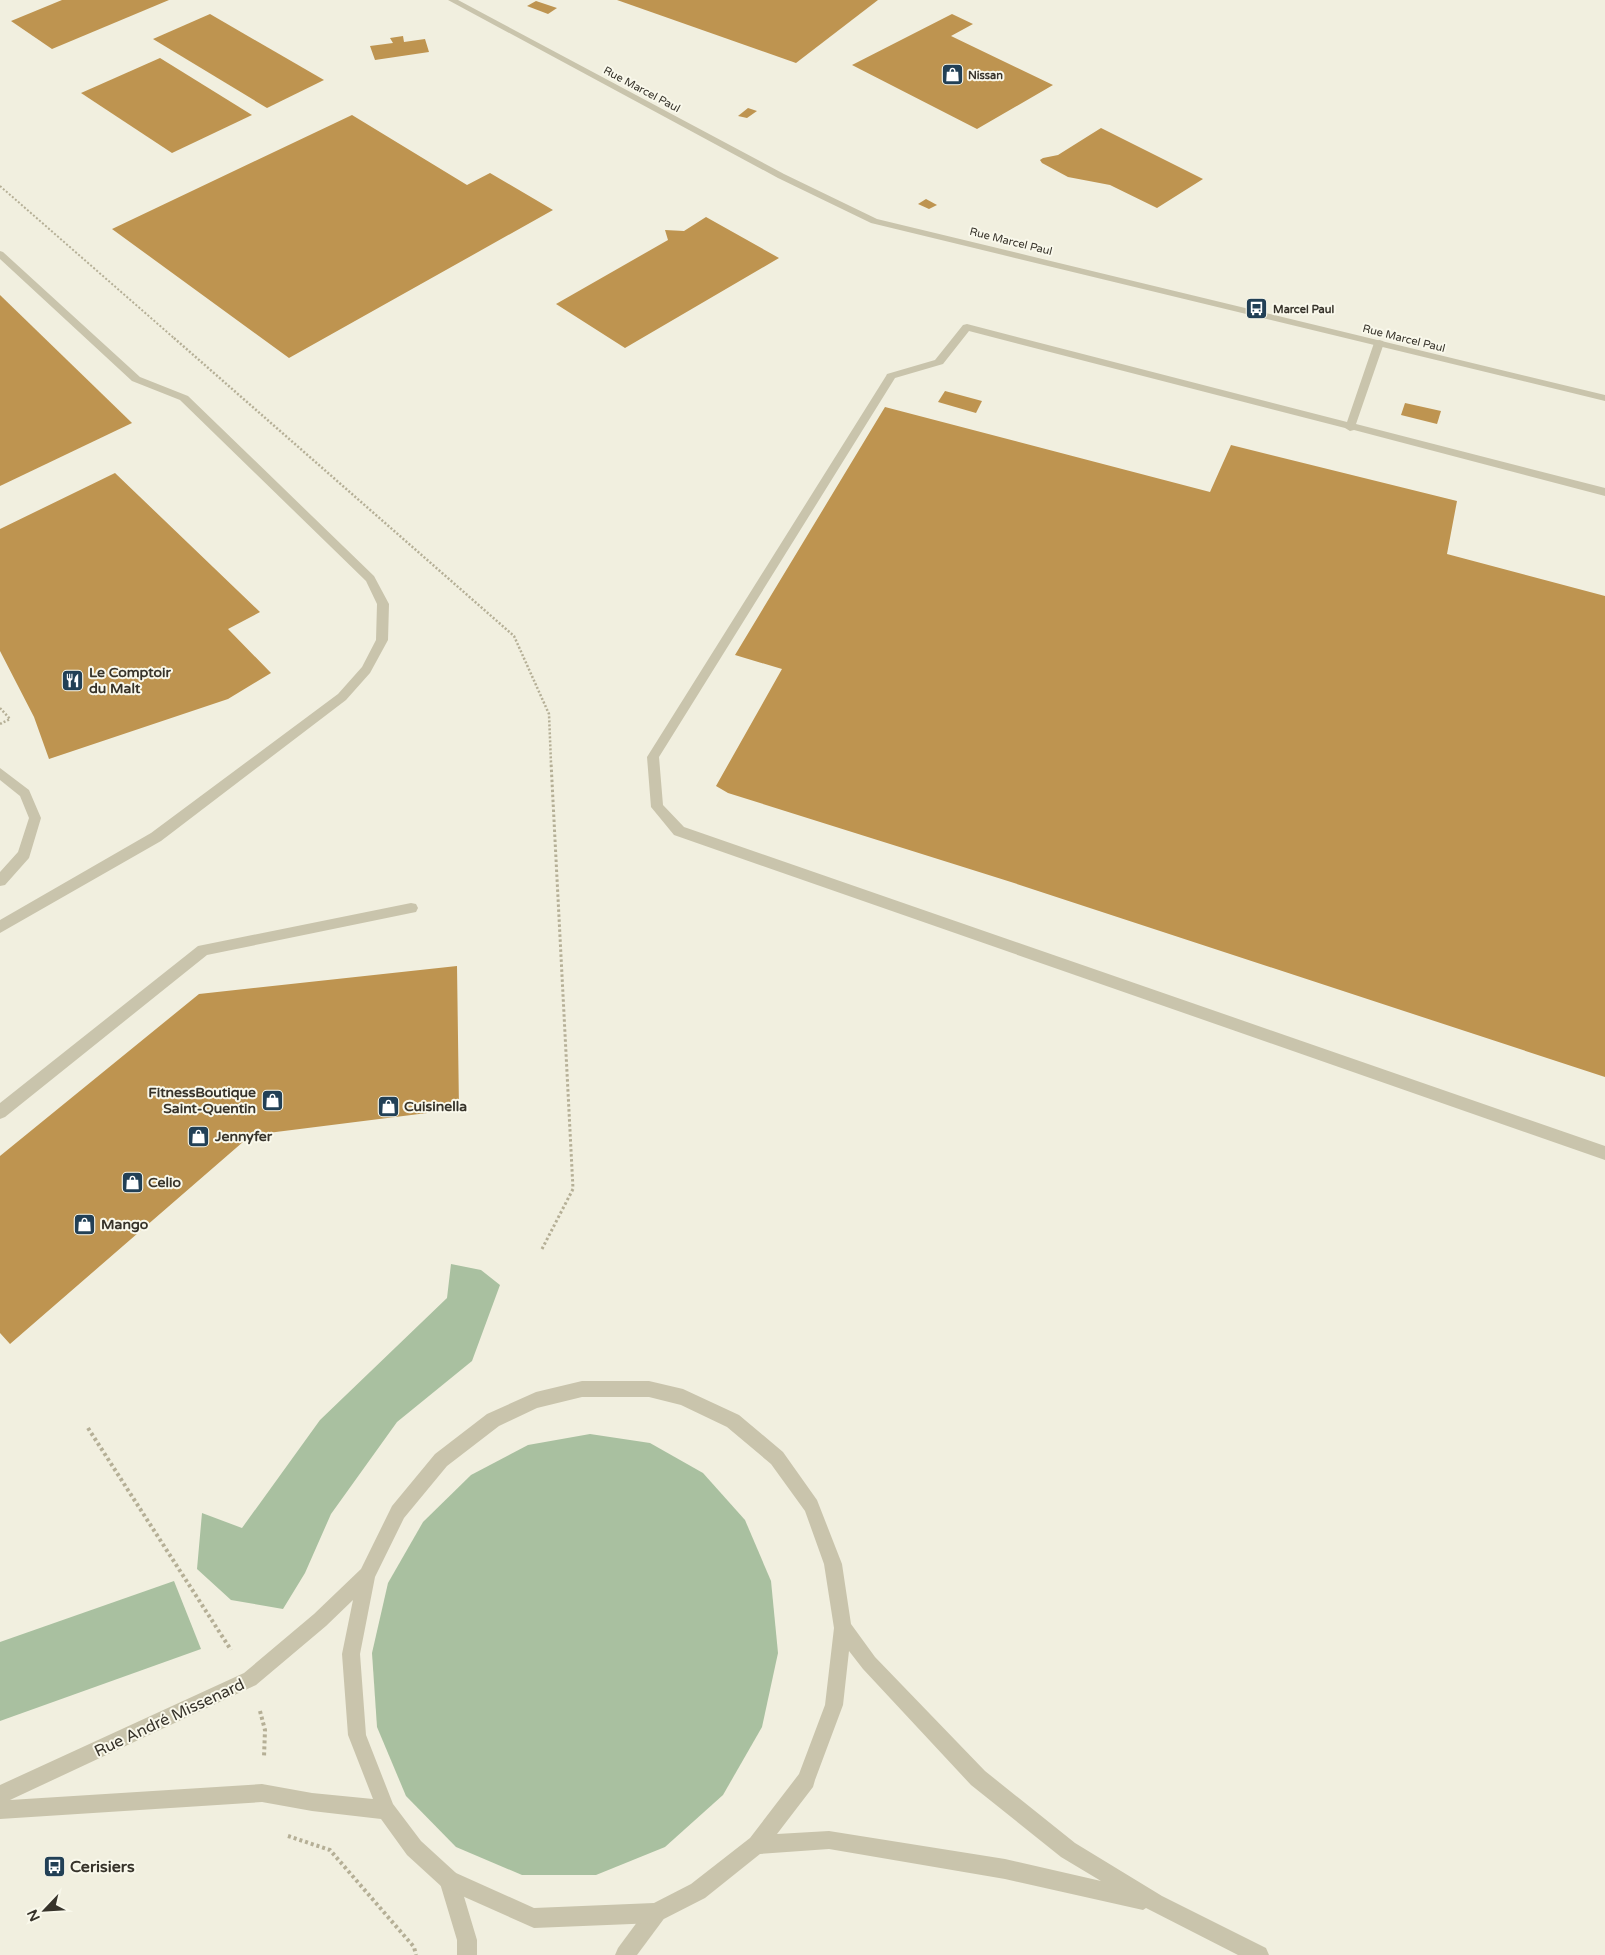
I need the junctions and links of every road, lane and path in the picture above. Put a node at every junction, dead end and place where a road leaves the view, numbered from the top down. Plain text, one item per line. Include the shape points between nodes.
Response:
1 (452, 0) edge
2 (0, 254) edge
3 (1379, 343) junction
4 (1605, 398) edge
5 (1350, 428) junction
6 (1605, 492) edge
7 (0, 708) edge
8 (0, 724) edge
9 (0, 773) edge
10 (0, 881) edge
11 (411, 908) dead end
12 (0, 927) edge
13 (0, 1112) edge
14 (1605, 1153) edge
15 (88, 1428) dead end
16 (367, 1575) junction
17 (843, 1628) junction
18 (250, 1679) junction
19 (262, 1793) junction
20 (0, 1795) edge
21 (0, 1810) edge
22 (386, 1810) junction
23 (283, 1834) dead end
24 (758, 1845) junction
25 (449, 1880) junction
26 (1155, 1903) junction
27 (656, 1913) junction
28 (416, 1955) edge
29 (468, 1955) edge
30 (625, 1955) edge
31 (1259, 1955) edge

1 - 3 street, Rue Marcel Paul via 781,176 874,221
2 - 12 street via 136,379 184,398 370,579 383,604 382,640 366,670 342,697 156,837
3 - 4 street, Rue Marcel Paul
3 - 5 street
5 - 6 street
5 - 14 street via 967,327 939,362 891,376 653,757 657,807 679,831
7 - 8 path via 10,719
9 - 10 street via 25,793 35,818 24,854
11 - 13 street via 203,950
15 - 18 path
16 - 17 street via 398,1512 441,1460 492,1420 536,1400 582,1389 649,1389 683,1397 733,1421 777,1458 811,1506 833,1564
16 - 18 street, Rue André Missenard
16 - 22 street via 351,1654 357,1735
17 - 24 street via 834,1705 806,1780
17 - 26 street via 869,1663 978,1778 1068,1850
18 - 19 path via 265,1730
18 - 20 street, Rue André Missenard
19 - 21 street
19 - 22 street
22 - 25 street via 414,1848
23 - 28 path via 330,1850 414,1947
24 - 26 street via 829,1840 1005,1869
24 - 27 street via 698,1892
25 - 27 street via 534,1918
25 - 29 street via 467,1940
26 - 31 street
27 - 30 street

